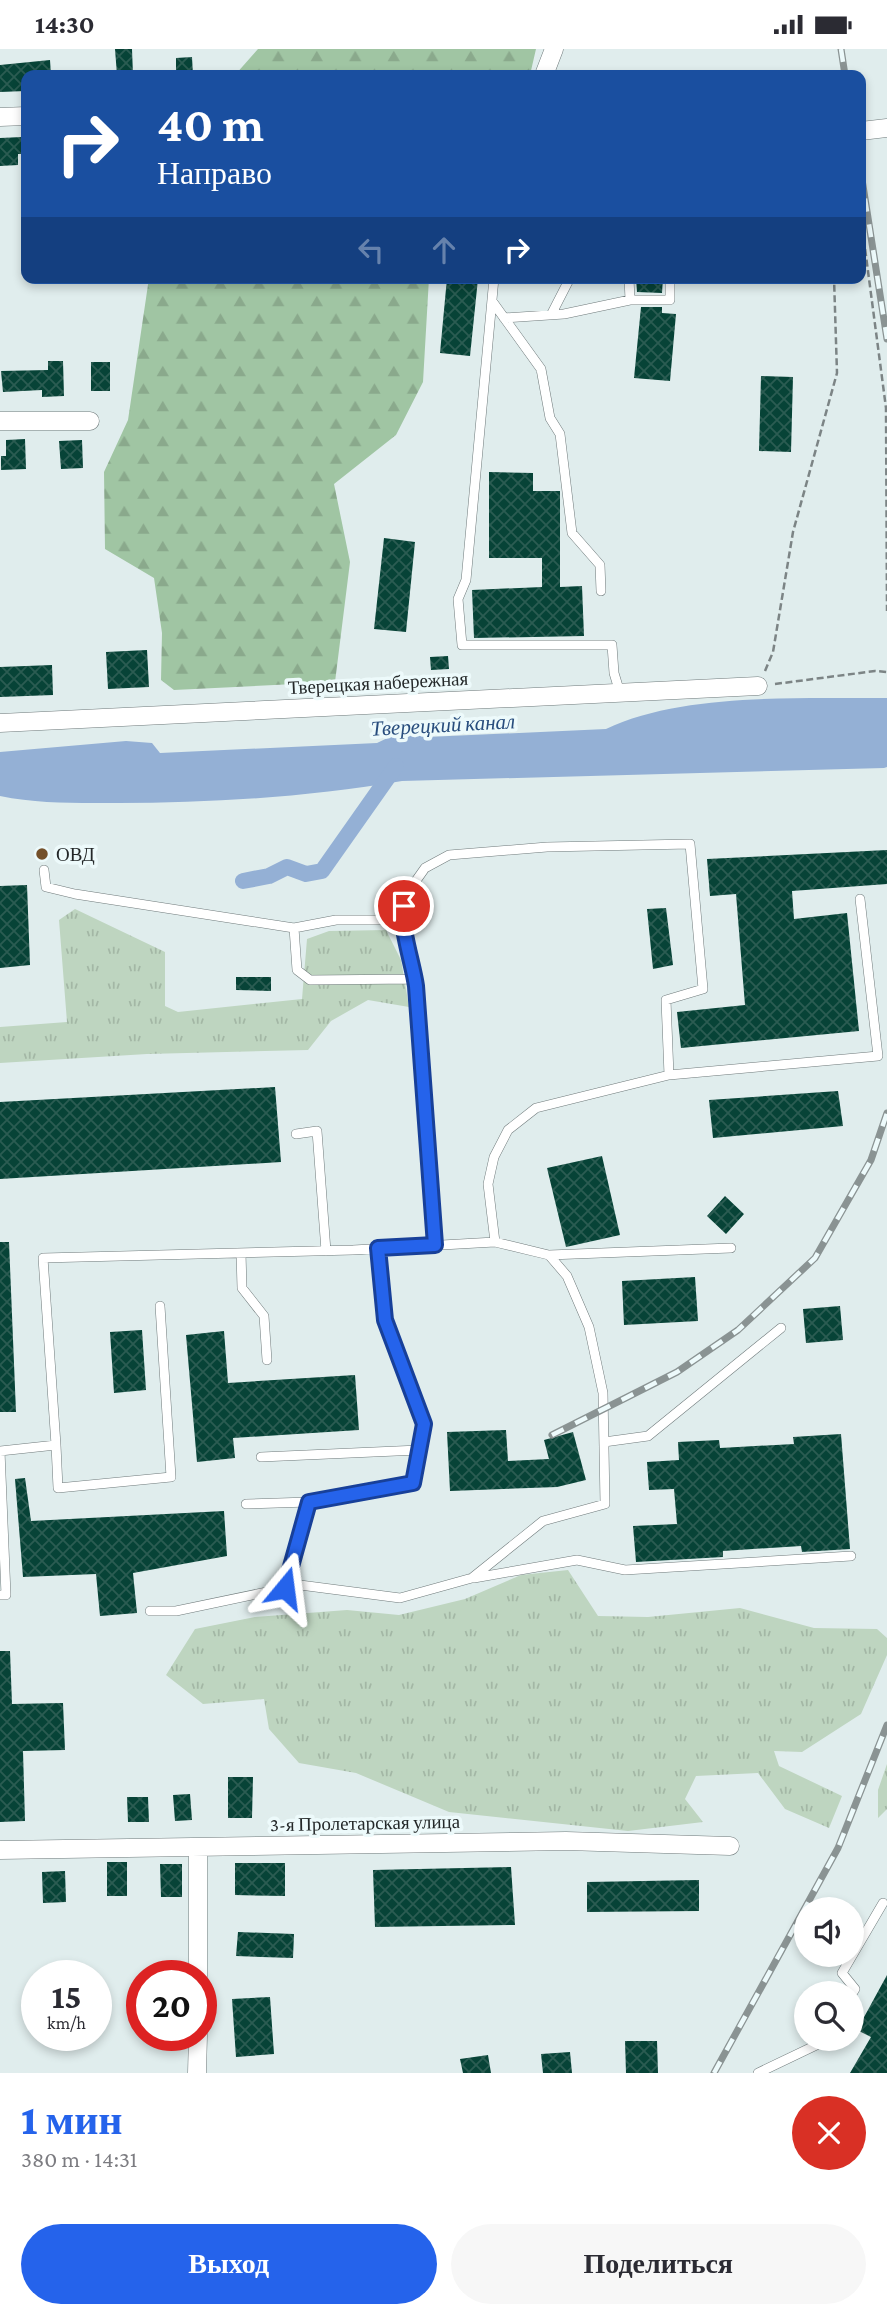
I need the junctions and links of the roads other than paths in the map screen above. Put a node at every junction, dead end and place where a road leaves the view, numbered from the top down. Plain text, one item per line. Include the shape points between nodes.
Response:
1 (554, 49) edge
2 (546, 70) edge
3 (21, 116) edge
4 (0, 117) edge
5 (887, 128) edge
6 (866, 130) edge
7 (493, 284) edge
8 (567, 284) edge
9 (629, 284) edge
10 (670, 284) edge
11 (630, 300) junction
12 (492, 301) junction
13 (551, 315) junction
14 (504, 318) junction
15 (0, 421) edge
16 (90, 421) dead end
17 (601, 591) dead end
18 (758, 686) road end
19 (620, 693) junction
20 (0, 723) edge
21 (44, 870) dead end
22 (860, 899) dead end
23 (400, 920) junction
24 (294, 928) junction
25 (415, 979) junction
26 (669, 1075) junction
27 (296, 1133) dead end
28 (495, 1242) junction
29 (435, 1245) junction
30 (378, 1248) junction
31 (731, 1248) dead end
32 (326, 1251) junction
33 (241, 1253) junction
34 (549, 1255) junction
35 (160, 1306) dead end
36 (781, 1328) dead end
37 (267, 1360) dead end
38 (604, 1442) junction
39 (56, 1445) junction
40 (419, 1450) junction
41 (0, 1451) edge
42 (261, 1457) dead end
43 (309, 1502) junction
44 (246, 1504) dead end
45 (851, 1556) dead end
46 (472, 1578) junction
47 (285, 1588) junction
48 (0, 1595) edge
49 (150, 1611) dead end
50 (730, 1846) dead end
51 (198, 1847) junction
52 (0, 1850) edge
53 (883, 1903) dead end
54 (198, 1960) edge
55 (848, 1981) edge
56 (198, 2051) edge
57 (804, 2051) edge
58 (197, 2073) edge
59 (758, 2073) edge

1 - 2 street
3 - 4 street
5 - 6 street
7 - 12 lane
8 - 13 lane
9 - 11 lane
10 - 11 lane via 670,300
11 - 13 lane
12 - 14 lane
12 - 19 lane via 466,580 458,599 462,645 612,645
13 - 14 lane
14 - 17 lane via 541,369 550,418 560,434 572,533 600,565
15 - 16 street
18 - 19 street, Тверецкая набережная
19 - 20 street, Тверецкая набережная
21 - 24 lane via 46,887 75,894
22 - 26 lane via 878,1056
23 - 24 lane via 336,921
23 - 25 lane
23 - 26 lane via 408,892 425,868 449,855 547,847 690,844 703,989 666,1000
24 - 25 lane via 297,970 310,980
25 - 29 lane
26 - 28 lane via 536,1108 508,1131 494,1157 488,1184
27 - 32 lane via 317,1131
28 - 29 lane
28 - 34 lane
29 - 30 lane
30 - 32 lane
30 - 40 lane via 385,1320 424,1424
31 - 34 lane
32 - 33 lane
33 - 37 lane via 242,1288 264,1315
33 - 39 lane via 43,1258
34 - 38 lane via 567,1276 589,1327 603,1393
35 - 39 lane via 171,1477 58,1488
36 - 38 lane via 648,1436
38 - 46 lane via 605,1504 543,1521
39 - 41 lane
40 - 42 lane
40 - 43 lane via 413,1483
41 - 48 lane via 6,1595
43 - 44 lane
43 - 47 lane
45 - 46 lane via 625,1570 577,1560
46 - 47 lane via 400,1598 300,1585
47 - 49 lane via 176,1611
50 - 51 street, 3-я Пролетарская улица via 566,1841
51 - 52 street, 3-я Пролетарская улица
51 - 54 street
53 - 55 lane via 842,1973
56 - 58 street
57 - 59 lane

